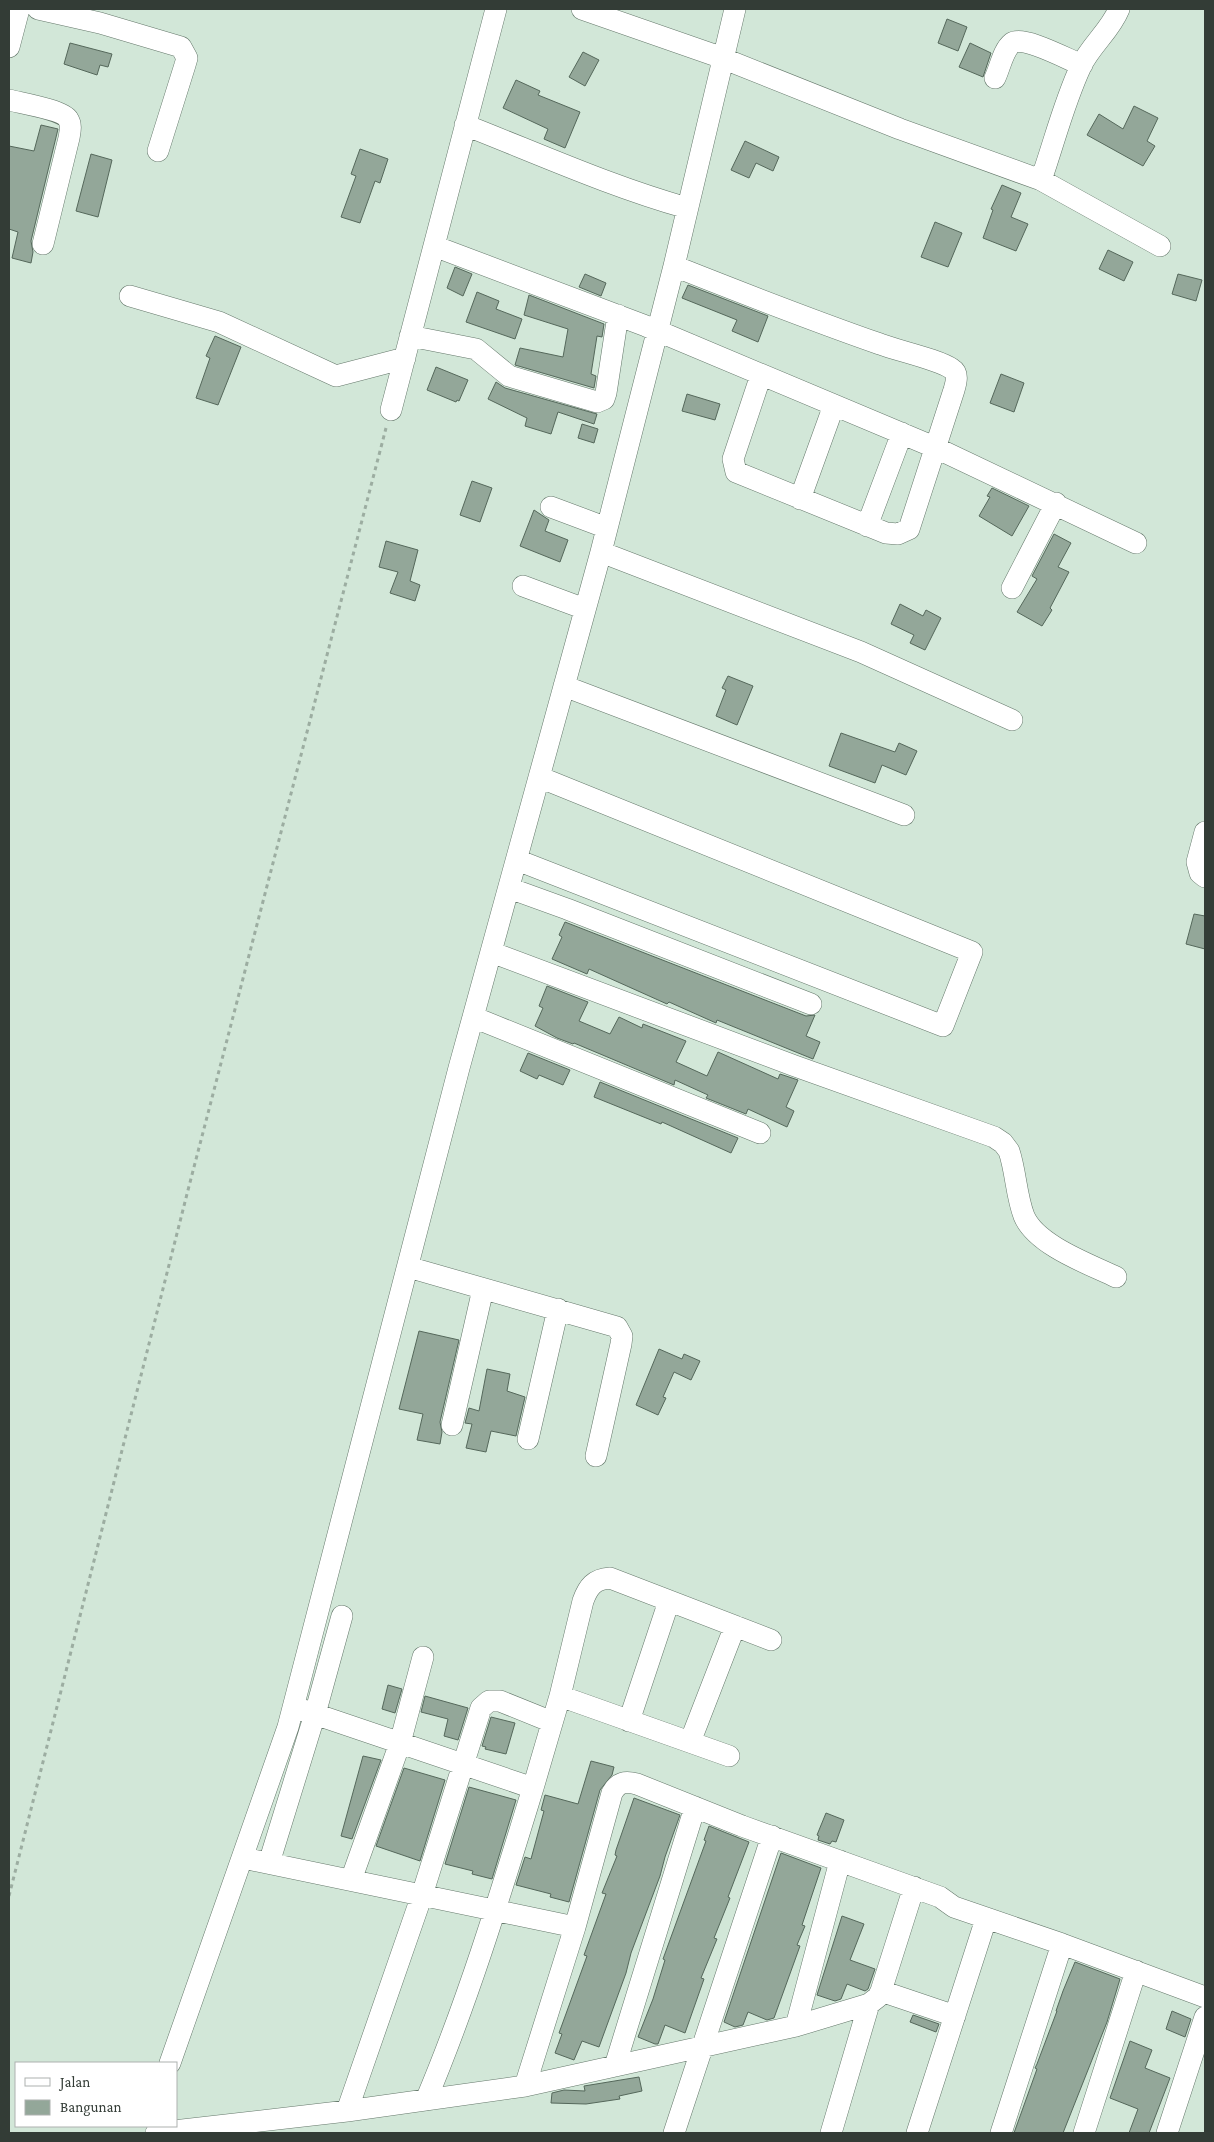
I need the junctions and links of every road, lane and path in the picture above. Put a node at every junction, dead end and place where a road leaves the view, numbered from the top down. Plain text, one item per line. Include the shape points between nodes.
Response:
1 (19, 9) edge
2 (38, 9) edge
3 (496, 9) edge
4 (582, 9) edge
5 (735, 9) edge
6 (1119, 9) edge
7 (9, 47) edge
8 (712, 55) junction
9 (1082, 65) junction
10 (996, 78) dead end
11 (9, 100) edge
12 (465, 125) junction
13 (158, 151) dead end
14 (1041, 180) junction
15 (683, 207) junction
16 (43, 244) dead end
17 (434, 246) junction
18 (1160, 246) dead end
19 (674, 266) junction
20 (130, 296) dead end
21 (637, 323) junction
22 (410, 336) junction
23 (405, 358) junction
24 (761, 375) junction
25 (834, 405) junction
26 (391, 410) joint
27 (902, 433) junction
28 (934, 447) junction
29 (800, 498) junction
30 (1056, 503) junction
31 (557, 509) dead end
32 (867, 526) junction
33 (601, 527) junction
34 (1136, 543) dead end
35 (601, 552) junction
36 (1012, 588) dead end
37 (532, 589) dead end
38 (580, 608) junction
39 (564, 686) junction
40 (1012, 720) dead end
41 (539, 777) junction
42 (904, 815) dead end
43 (1205, 832) edge
44 (517, 860) junction
45 (1205, 877) edge
46 (509, 888) junction
47 (491, 952) junction
48 (812, 1004) dead end
49 (473, 1017) junction
50 (760, 1133) dead end
51 (408, 1267) junction
52 (1116, 1277) dead end
53 (484, 1289) junction
54 (558, 1309) junction
55 (452, 1425) dead end
56 (528, 1440) dead end
57 (596, 1456) dead end
58 (669, 1601) junction
59 (342, 1616) dead end
60 (735, 1626) junction
61 (771, 1640) dead end
62 (423, 1657) dead end
63 (560, 1696) junction
64 (294, 1707) junction
65 (315, 1714) junction
66 (629, 1721) junction
67 (552, 1722) junction
68 (690, 1742) junction
69 (400, 1743) junction
70 (729, 1756) dead end
71 (463, 1764) junction
72 (533, 1788) junction
73 (695, 1808) junction
74 (772, 1836) junction
75 (243, 1858) junction
76 (840, 1861) junction
77 (269, 1863) junction
78 (350, 1880) junction
79 (914, 1887) junction
80 (422, 1895) junction
81 (9, 1896) edge
82 (940, 1897) junction
83 (495, 1910) junction
84 (986, 1919) junction
85 (575, 1927) junction
86 (1062, 1944) junction
87 (1136, 1971) junction
88 (1205, 1984) edge
89 (875, 1997) junction
90 (1205, 1997) edge
91 (955, 2016) junction
92 (1205, 2017) edge
93 (796, 2026) junction
94 (703, 2047) junction
95 (170, 2062) edge
96 (615, 2066) junction
97 (525, 2086) junction
98 (426, 2100) junction
99 (348, 2111) junction
100 (156, 2133) edge
101 (674, 2133) edge
102 (831, 2133) edge
103 (917, 2133) edge
104 (1001, 2133) edge
105 (1084, 2133) edge
106 (1167, 2133) edge

1 - 7 street
2 - 13 street via 181,47 185,65
3 - 12 street
4 - 8 street
5 - 8 street
6 - 9 street
8 - 14 street
8 - 15 street
9 - 10 street via 1017,40 1006,50
9 - 14 street
11 - 16 street via 60,113 70,124
12 - 15 street via 657,200
12 - 17 street
14 - 18 street
15 - 19 street
17 - 21 street
17 - 22 street
19 - 21 street
19 - 28 street via 952,369 956,381
20 - 23 street via 219,322 336,376
21 - 22 street via 604,398 597,402 508,376 476,349
21 - 24 street
21 - 33 street
22 - 23 street
23 - 26 street
24 - 25 street
24 - 29 street via 733,458 736,472
25 - 27 street
25 - 29 street
26 - 81 path
27 - 28 street
27 - 32 street
28 - 30 street
28 - 32 street via 909,529 898,534 886,534
29 - 32 street
30 - 34 street
30 - 36 street
31 - 33 street
33 - 35 street
35 - 38 street
35 - 40 street via 861,652
37 - 38 street
38 - 39 street
39 - 41 street
39 - 42 street
41 - 44 street
41 - 44 street via 972,952 944,1026
43 - 45 street via 1197,862 1200,874
44 - 46 street
46 - 47 street
46 - 48 street
47 - 49 street
47 - 52 street via 994,1137 1009,1151 1024,1216 1037,1234
49 - 50 street
49 - 51 street
51 - 53 street
51 - 64 street
53 - 54 street
53 - 55 street
54 - 56 street
54 - 57 street via 610,1324 617,1327 622,1336
58 - 60 street
58 - 63 street via 610,1578 593,1582 583,1601
58 - 66 street
59 - 65 street
60 - 61 street
60 - 68 street
62 - 69 street
63 - 66 street
63 - 67 street
64 - 65 street
64 - 75 street
65 - 69 street
65 - 77 street
66 - 68 street
67 - 71 street via 500,1701 488,1702 481,1708
67 - 72 street
68 - 70 street
69 - 71 street
69 - 78 street
71 - 72 street
71 - 80 street
72 - 83 street
73 - 74 street
73 - 85 street via 637,1784 619,1784 612,1793
73 - 96 street
74 - 76 street
74 - 94 street
75 - 77 street
75 - 95 street
76 - 79 street
76 - 93 street
77 - 78 street
78 - 80 street
79 - 82 street
79 - 89 street
80 - 83 street
80 - 99 street
82 - 84 street via 954,1907
82 - 88 street via 960,1896 1025,1917
83 - 85 street
83 - 98 street
84 - 86 street
84 - 91 street
85 - 97 street
86 - 87 street
86 - 104 street
87 - 90 street
87 - 105 street
89 - 91 street
89 - 93 street
89 - 102 street
91 - 103 street
92 - 106 street
93 - 94 street
94 - 96 street
94 - 101 street
96 - 97 street
97 - 98 street
98 - 99 street
99 - 100 street

